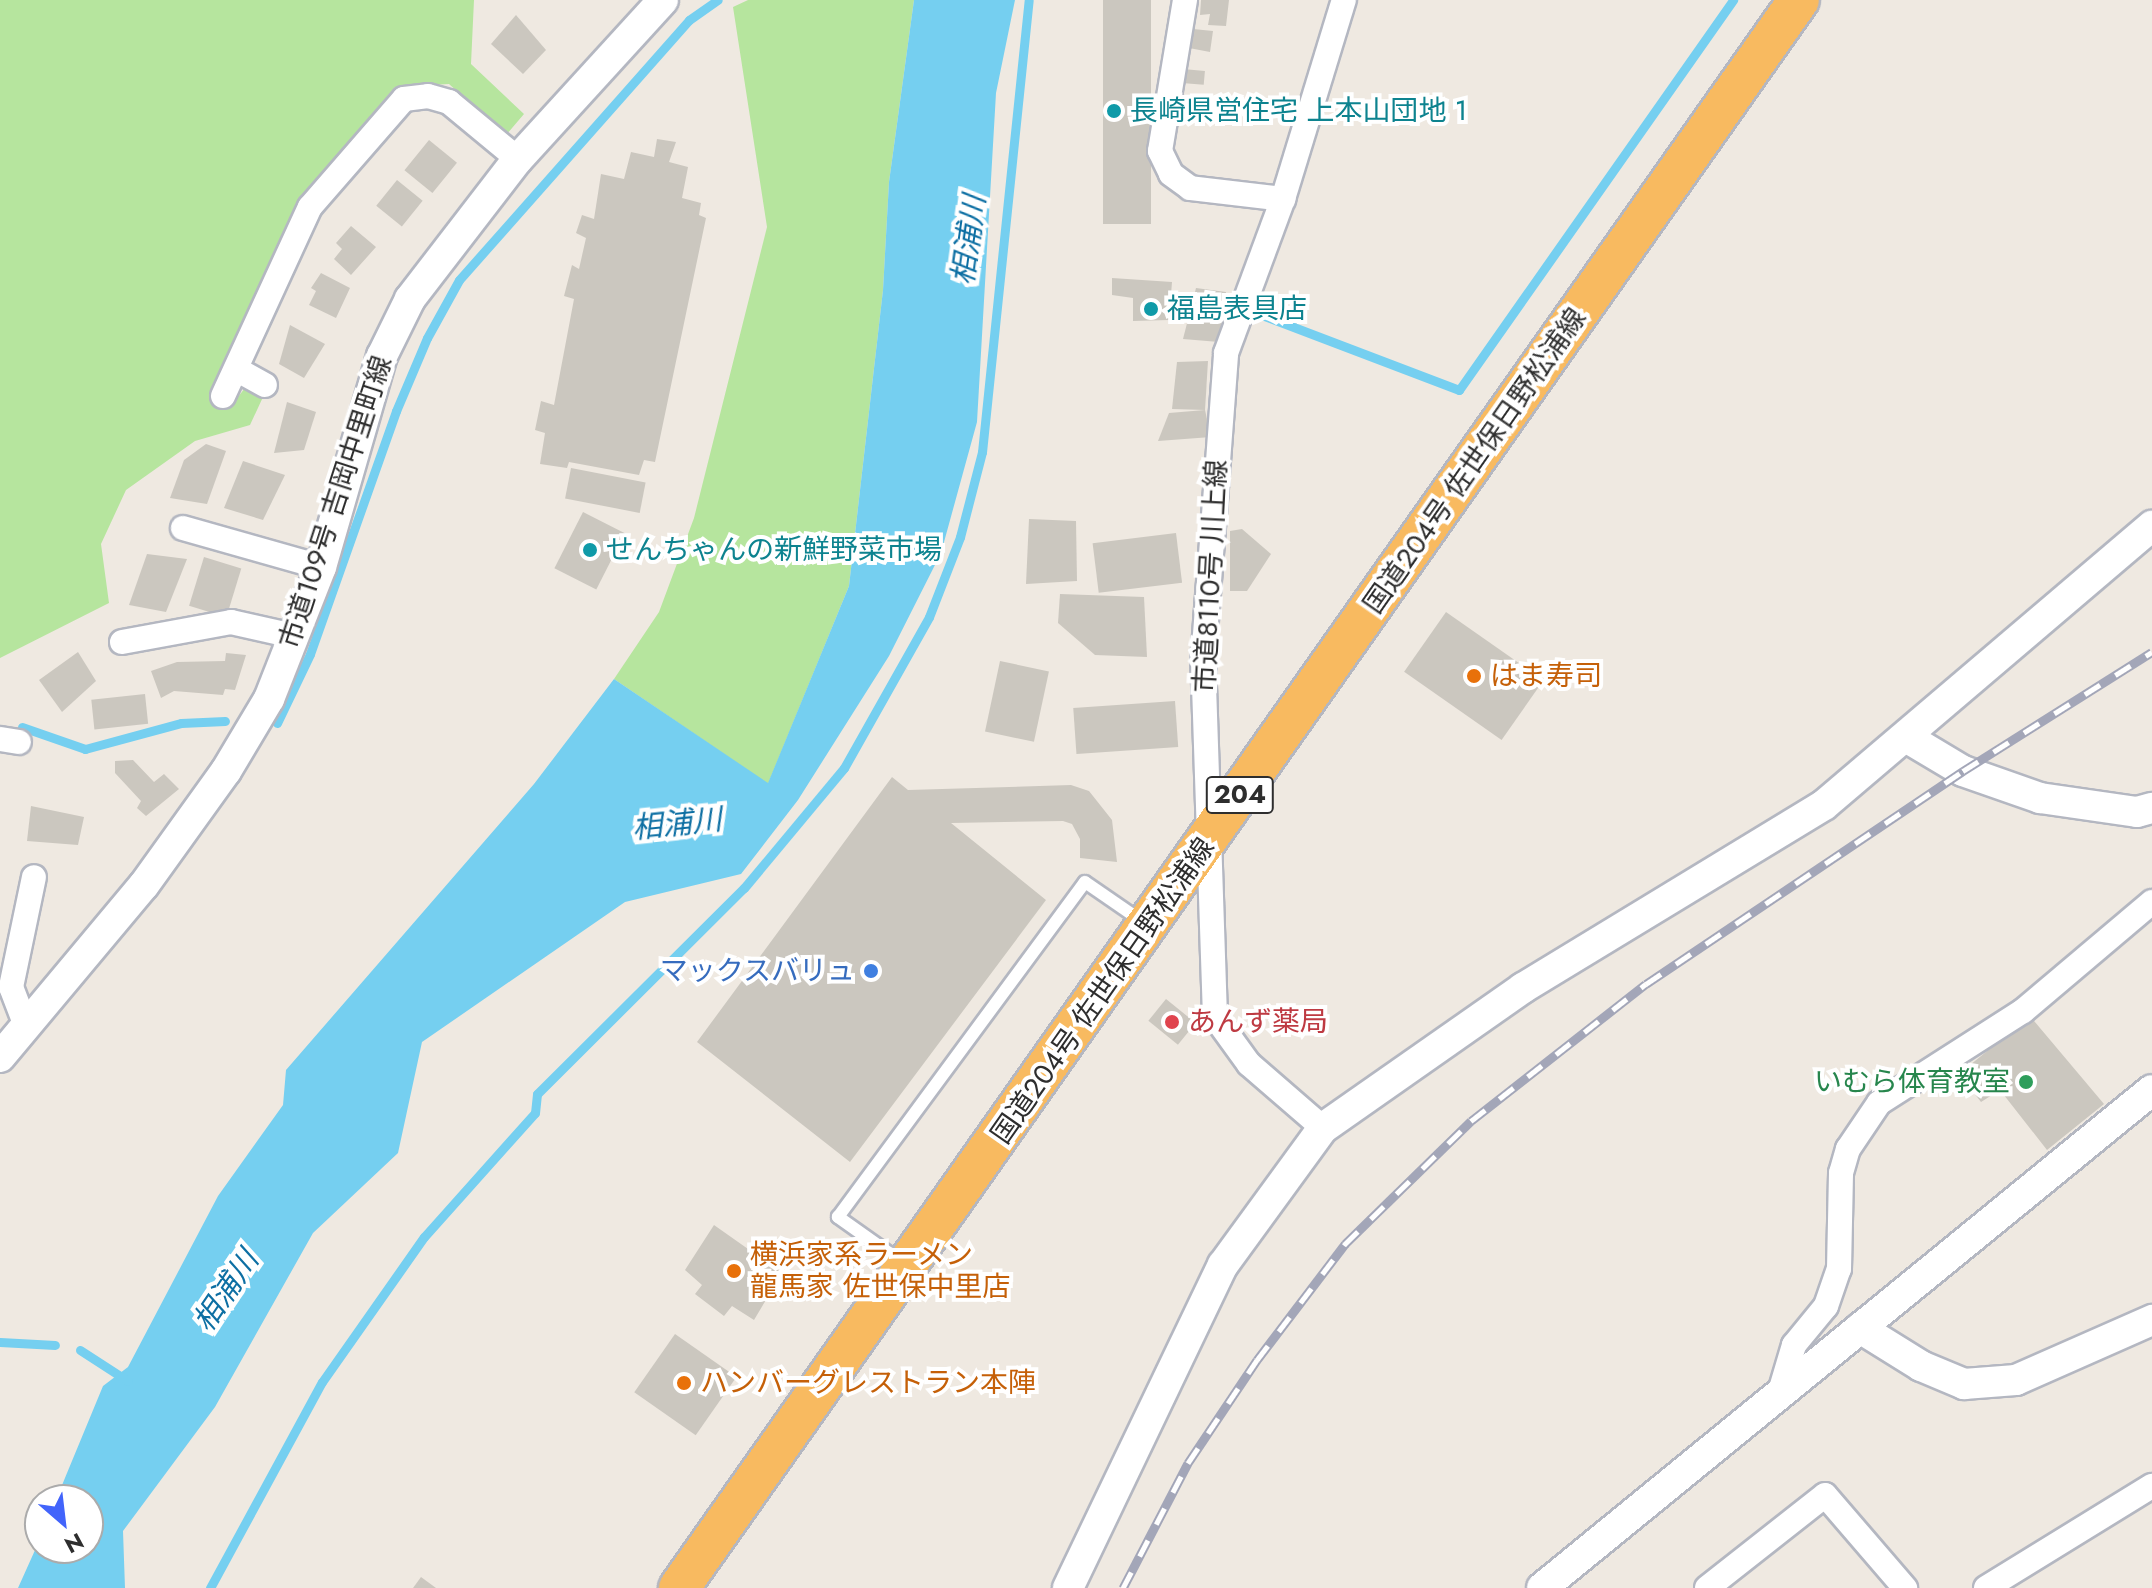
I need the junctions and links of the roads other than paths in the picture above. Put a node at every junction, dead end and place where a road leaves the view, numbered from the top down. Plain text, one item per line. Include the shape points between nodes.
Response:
1 (663, 0) edge
2 (1185, 0) edge
3 (1799, 0) edge
4 (1340, 3) edge
5 (518, 159) junction
6 (1283, 199) junction
7 (236, 369) junction
8 (265, 385) dead end
9 (223, 396) dead end
10 (2152, 526) edge
11 (183, 528) dead end
12 (321, 567) junction
13 (293, 636) junction
14 (122, 642) dead end
15 (1906, 737) junction
16 (2152, 808) edge
17 (1210, 838) junction
18 (34, 877) dead end
19 (2152, 902) edge
20 (1148, 926) junction
21 (26, 1026) junction
22 (0, 1057) edge
23 (2152, 1090) edge
24 (1323, 1128) junction
25 (909, 1267) junction
26 (2152, 1320) edge
27 (1860, 1328) junction
28 (1780, 1392) junction
29 (2152, 1486) edge
30 (679, 1588) edge
31 (1068, 1588) edge
32 (1542, 1588) edge
33 (1707, 1588) edge
34 (1905, 1588) edge
35 (1986, 1588) edge

1 - 5 street, 市道109号 吉岡中里町線
2 - 6 street via 1160,151 1190,188
3 - 17 highway, 国道204号 佐世保日野松浦線 / 204
4 - 6 street, 市道8110号 川上線
5 - 7 street via 449,102 428,96 404,99 310,207
5 - 12 street, 市道109号 吉岡中里町線 via 448,243 382,356
6 - 17 street, 市道8110号 川上線 via 1226,353 1203,661
7 - 8 street
7 - 9 street
10 - 15 street
11 - 12 street
12 - 13 street, 市道109号 吉岡中里町線
13 - 14 street via 231,622
13 - 21 street, 市道109号 吉岡中里町線 via 269,699 226,771 144,885
15 - 16 street via 1963,771 2040,798 2137,812
15 - 24 street via 1824,805 1523,988
17 - 20 highway, 国道204号 佐世保日野松浦線 / 204
17 - 24 street, 市道8110号 川上線 via 1215,1017 1249,1064
18 - 21 street via 11,987
19 - 28 street via 2023,1011 1879,1103 1848,1149 1841,1173 1839,1269 1826,1306 1794,1345
20 - 25 highway, 国道204号 佐世保日野松浦線 / 204
20 - 25 lane via 1085,882 838,1217
21 - 22 street, 市道109号 吉岡中里町線
23 - 27 street
24 - 31 street via 1223,1265
25 - 30 highway, 国道204号 佐世保日野松浦線 / 204
26 - 27 street via 2016,1380 1964,1384 1921,1366
27 - 28 street
28 - 32 street
29 - 35 street
33 - 34 street via 1825,1495

